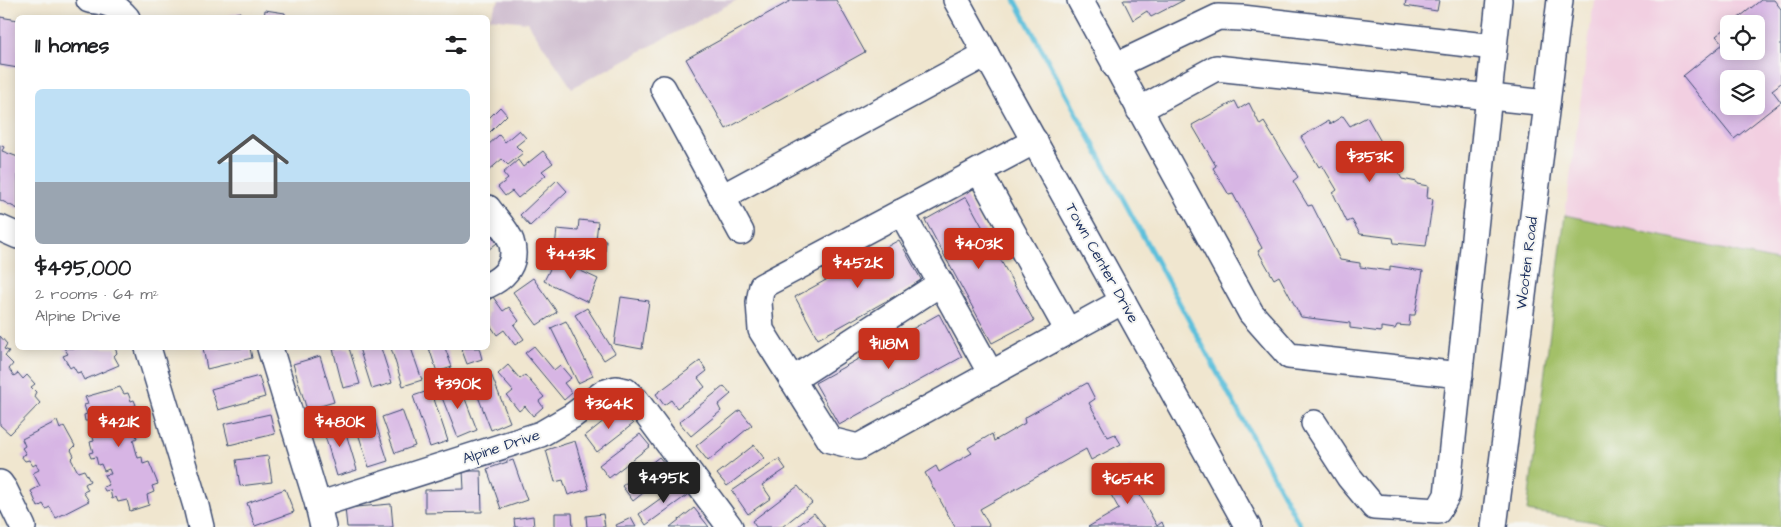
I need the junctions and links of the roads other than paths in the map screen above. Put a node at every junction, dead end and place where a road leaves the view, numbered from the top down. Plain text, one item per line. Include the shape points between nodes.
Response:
1 (89, 0) edge
2 (956, 0) edge
3 (1080, 0) edge
4 (1499, 0) edge
5 (1560, 0) edge
6 (125, 15) edge
7 (1494, 47) junction
8 (986, 54) junction
9 (1115, 66) junction
10 (662, 88) dead end
11 (1488, 98) junction
12 (1547, 103) junction
13 (1139, 110) junction
14 (1035, 141) junction
15 (980, 171) junction
16 (722, 197) junction
17 (490, 211) edge
18 (901, 212) junction
19 (0, 228) edge
20 (741, 232) dead end
21 (15, 235) edge
22 (941, 283) junction
23 (490, 284) edge
24 (1123, 301) junction
25 (1068, 331) junction
26 (149, 350) edge
27 (277, 350) edge
28 (991, 374) junction
29 (1460, 375) junction
30 (792, 380) junction
31 (1314, 423) dead end
32 (0, 483) edge
33 (321, 516) edge
34 (13, 523) edge
35 (200, 527) edge
36 (730, 527) edge
37 (1248, 527) edge
38 (1494, 527) edge

1 - 6 street via 105,2 119,8
2 - 8 street, Town Center Drive
3 - 9 street
4 - 7 street
5 - 12 street, Wooten Road
7 - 9 street via 1218,17
7 - 11 street
8 - 14 street, Town Center Drive
8 - 16 street
9 - 13 street
10 - 16 street
11 - 12 street
11 - 13 street via 1216,68
11 - 29 street
12 - 38 street, Wooten Road
13 - 29 street via 1251,313 1289,356
14 - 15 street
14 - 24 street, Town Center Drive
15 - 18 street
15 - 25 street
16 - 20 street
17 - 23 street via 511,239 513,252 512,265 503,276
18 - 22 street
18 - 30 street via 762,286 759,302 761,330
19 - 21 street
22 - 28 street
22 - 30 street
24 - 25 street
24 - 37 street, Town Center Drive
25 - 28 street
26 - 35 street
27 - 33 street
28 - 30 street via 858,447 830,440
29 - 31 street via 1447,495 1438,511 1374,507 1349,478
32 - 34 street
33 - 36 street, Alpine Drive via 541,434 603,393 616,389 626,391 636,400

